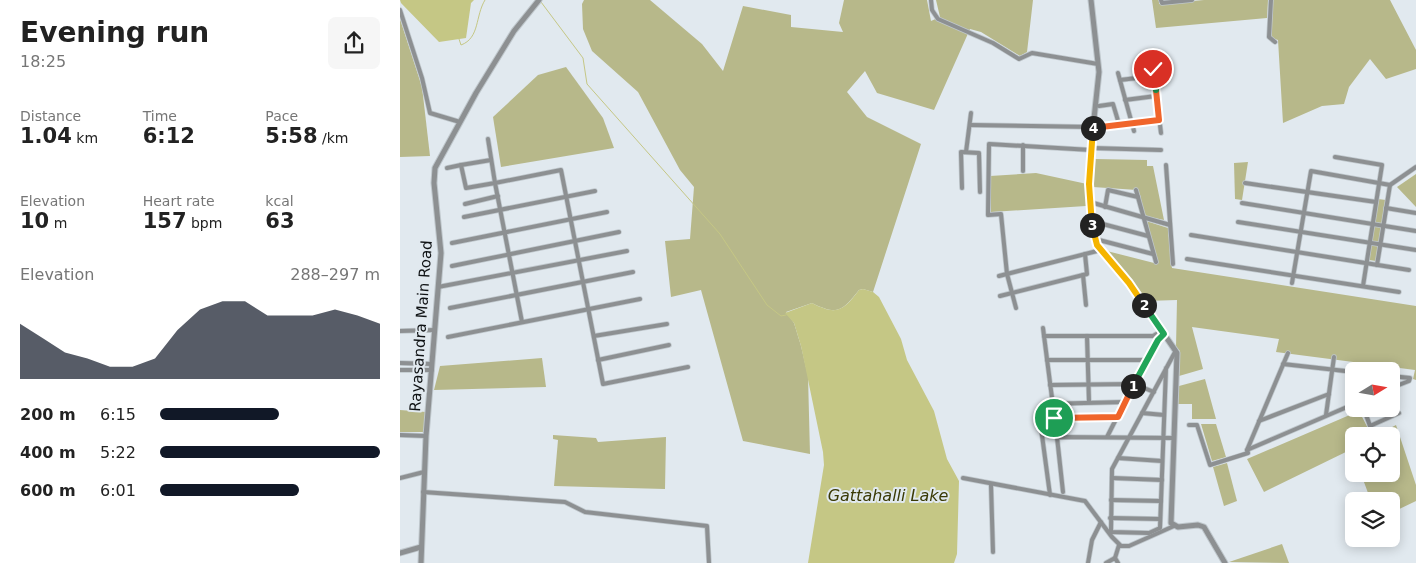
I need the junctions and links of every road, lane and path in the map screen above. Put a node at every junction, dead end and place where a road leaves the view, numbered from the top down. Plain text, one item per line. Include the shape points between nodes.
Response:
1 (539, 0) edge
2 (932, 0) edge
3 (1091, 0) edge
4 (1160, 0) edge
5 (1192, 0) edge
6 (1271, 0) edge
7 (400, 10) edge
8 (1275, 42) dead end
9 (1098, 64) junction
10 (1153, 69) dead end
11 (1118, 73) dead end
12 (1154, 76) junction
13 (1120, 80) junction
14 (1156, 96) junction
15 (1126, 100) junction
16 (1099, 106) dead end
17 (971, 114) dead end
18 (1159, 120) junction
19 (460, 122) junction
20 (1132, 123) junction
21 (970, 124) junction
22 (1118, 124) junction
23 (1093, 127) junction
24 (1134, 131) dead end
25 (1161, 133) dead end
26 (488, 139) dead end
27 (1023, 145) junction
28 (1091, 149) junction
29 (1161, 150) dead end
30 (966, 152) junction
31 (1335, 158) dead end
32 (492, 160) junction
33 (1166, 165) dead end
34 (461, 166) junction
35 (1416, 167) edge
36 (447, 168) dead end
37 (1023, 171) dead end
38 (495, 183) junction
39 (1245, 183) dead end
40 (1379, 183) junction
41 (1390, 185) junction
42 (962, 188) dead end
43 (1136, 190) dead end
44 (595, 191) dead end
45 (980, 192) dead end
46 (1307, 192) junction
47 (498, 196) junction
48 (567, 197) junction
49 (1138, 197) junction
50 (1089, 202) junction
51 (1376, 202) junction
52 (1242, 203) dead end
53 (465, 204) dead end
54 (1105, 207) junction
55 (1386, 208) junction
56 (501, 210) junction
57 (607, 212) dead end
58 (1304, 213) junction
59 (1416, 213) edge
60 (464, 217) dead end
61 (1144, 217) junction
62 (571, 219) junction
63 (1238, 222) dead end
64 (1099, 223) dead end
65 (1373, 224) junction
66 (1170, 225) junction
67 (1383, 226) junction
68 (1416, 231) edge
69 (505, 232) junction
70 (619, 232) dead end
71 (1300, 232) junction
72 (1191, 235) dead end
73 (1148, 236) junction
74 (1099, 240) dead end
75 (576, 242) junction
76 (452, 243) dead end
77 (1370, 243) junction
78 (1380, 244) junction
79 (1101, 250) junction
80 (1416, 250) edge
81 (627, 251) dead end
82 (1297, 252) junction
83 (509, 254) junction
84 (1084, 254) junction
85 (1153, 254) junction
86 (1188, 258) dead end
87 (579, 260) junction
88 (1156, 262) dead end
89 (1367, 263) junction
90 (1172, 264) dead end
91 (1378, 265) junction
92 (452, 266) dead end
93 (1409, 270) dead end
94 (513, 272) junction
95 (633, 272) dead end
96 (1007, 274) junction
97 (1083, 275) junction
98 (1293, 275) junction
99 (999, 276) dead end
100 (584, 282) junction
101 (1292, 284) dead end
102 (1363, 286) junction
103 (438, 287) junction
104 (1399, 292) dead end
105 (1012, 293) junction
106 (517, 295) junction
107 (1000, 296) dead end
108 (640, 299) dead end
109 (1086, 305) dead end
110 (450, 308) dead end
111 (1016, 308) dead end
112 (589, 309) junction
113 (522, 322) junction
114 (667, 324) dead end
115 (1043, 328) dead end
116 (435, 330) junction
117 (400, 331) edge
118 (1163, 333) junction
119 (594, 336) junction
120 (1044, 336) junction
121 (1087, 336) junction
122 (448, 337) dead end
123 (669, 345) dead end
124 (1175, 352) dead end
125 (1288, 353) dead end
126 (1334, 357) dead end
127 (598, 360) junction
128 (1047, 360) junction
129 (1087, 360) junction
130 (1146, 360) junction
131 (400, 363) edge
132 (432, 364) junction
133 (1283, 364) junction
134 (688, 367) dead end
135 (1166, 368) junction
136 (1332, 369) junction
137 (400, 370) edge
138 (432, 370) junction
139 (1345, 371) edge
140 (1400, 377) edge
141 (1088, 384) junction
142 (1134, 384) junction
143 (1400, 384) edge
144 (1050, 385) junction
145 (1154, 392) junction
146 (1329, 394) junction
147 (1052, 402) junction
148 (1089, 402) junction
149 (1125, 402) junction
150 (1044, 404) dead end
151 (1345, 408) edge
152 (1039, 413) dead end
153 (1142, 413) junction
154 (1164, 415) junction
155 (1326, 415) junction
156 (1118, 417) junction
157 (1054, 418) junction
158 (1367, 418) edge
159 (1388, 418) edge
160 (1259, 422) junction
161 (1189, 425) dead end
162 (400, 435) edge
163 (426, 436) junction
164 (1057, 437) junction
165 (1107, 437) junction
166 (1128, 438) junction
167 (1163, 438) junction
168 (1174, 438) junction
169 (1247, 450) junction
170 (1118, 458) junction
171 (1162, 461) junction
172 (424, 472) junction
173 (400, 478) edge
174 (963, 478) dead end
175 (1112, 478) junction
176 (1162, 480) junction
177 (991, 485) junction
178 (423, 492) junction
179 (1063, 492) dead end
180 (1050, 496) junction
181 (1111, 500) junction
182 (1161, 501) junction
183 (1110, 518) junction
184 (1160, 519) junction
185 (1101, 522) junction
186 (1174, 526) junction
187 (1118, 546) junction
188 (421, 547) junction
189 (993, 552) dead end
190 (400, 553) edge
191 (1115, 558) junction
192 (421, 563) edge
193 (709, 563) edge
194 (1088, 563) edge
195 (1106, 563) edge
196 (1118, 563) edge
197 (1225, 563) edge

1 - 19 street, Rayasandra Main Road via 514,31
2 - 9 street via 932,10 938,19 1019,59 1032,53
3 - 9 street
4 - 5 street via 1162,3
6 - 8 street via 1269,37
7 - 19 street via 430,113
9 - 23 street
10 - 12 street
11 - 13 street
12 - 13 street
12 - 14 street
13 - 15 street
14 - 15 street
14 - 18 street
15 - 20 street
16 - 22 street via 1112,104
17 - 21 street
18 - 20 street
18 - 25 street
19 - 103 street, Rayasandra Main Road via 434,174 441,253
20 - 22 street
20 - 24 street
21 - 23 street
21 - 30 street
22 - 23 street
23 - 28 street
26 - 32 street
27 - 28 street
27 - 37 street
27 - 96 street via 994,143 988,148 988,215 1001,214
28 - 29 street
28 - 50 street
30 - 42 street via 961,152
30 - 45 street via 981,154
31 - 40 street via 1382,165
32 - 34 street
32 - 38 street
33 - 66 street
34 - 36 street
34 - 38 street via 466,188
35 - 41 street
38 - 47 street
38 - 48 street via 561,170
39 - 46 street
40 - 41 street
40 - 46 street via 1311,171
40 - 51 street
41 - 55 street
43 - 49 street
44 - 48 street
46 - 51 street
46 - 58 street
47 - 53 street
47 - 56 street
48 - 56 street
48 - 62 street
49 - 54 street via 1108,190
49 - 61 street
50 - 54 street
50 - 79 street via 1090,220
51 - 65 street
52 - 58 street
54 - 61 street
55 - 59 street
55 - 67 street
56 - 60 street
56 - 69 street
57 - 62 street
58 - 65 street
58 - 71 street
61 - 66 street
61 - 73 street
62 - 69 street
62 - 75 street
63 - 71 street
64 - 73 street
65 - 67 street
65 - 77 street
66 - 90 street
67 - 68 street
67 - 78 street
69 - 76 street
69 - 83 street
70 - 75 street
71 - 77 street
71 - 82 street
72 - 82 street
73 - 85 street
74 - 85 street
75 - 83 street
75 - 87 street
77 - 78 street
77 - 89 street
78 - 80 street
78 - 91 street
79 - 84 street
79 - 118 street via 1129,283
81 - 87 street
82 - 89 street
82 - 98 street
83 - 92 street
83 - 94 street
84 - 96 street
84 - 97 street via 1087,274
85 - 88 street
86 - 98 street
87 - 94 street
87 - 100 street
89 - 91 street
89 - 102 street
91 - 93 street
94 - 103 street
94 - 106 street
95 - 100 street
96 - 99 street
96 - 105 street
97 - 105 street
97 - 109 street
98 - 101 street
98 - 102 street
100 - 106 street
100 - 112 street
102 - 104 street
103 - 116 street, Rayasandra Main Road
105 - 107 street
105 - 111 street
106 - 110 street
106 - 113 street
108 - 112 street
112 - 113 street
112 - 119 street
113 - 122 street
114 - 119 street
115 - 120 street
116 - 117 street
116 - 132 street, Rayasandra Main Road
118 - 121 street via 1153,336
118 - 130 street
118 - 168 street via 1178,353
119 - 127 street
120 - 121 street
120 - 128 street
121 - 129 street
123 - 127 street
124 - 135 street
125 - 133 street
126 - 136 street
127 - 134 street via 603,384
128 - 129 street
128 - 144 street
129 - 130 street
129 - 141 street
130 - 142 street
131 - 132 street
132 - 138 street, Rayasandra Main Road
133 - 136 street
133 - 160 street
135 - 145 street
135 - 154 street
136 - 139 street
136 - 146 street
137 - 138 street
138 - 163 street, Rayasandra Main Road
140 - 143 street via 1410,378
141 - 142 street
141 - 144 street
141 - 148 street
142 - 145 street
142 - 149 street
144 - 147 street
145 - 153 street
146 - 155 street
146 - 160 street
147 - 148 street
147 - 150 street
147 - 157 street
148 - 149 street
149 - 156 street
151 - 155 street
152 - 180 street
153 - 154 street
153 - 166 street
154 - 167 street
155 - 169 street
156 - 157 street
156 - 165 street
157 - 164 street
158 - 159 street via 1370,426
160 - 169 street
161 - 169 street via 1197,424 1210,464 1248,453
162 - 163 street
163 - 172 street, Rayasandra Main Road
164 - 165 street
164 - 179 street
165 - 166 street
166 - 167 street
166 - 170 street
167 - 168 street
167 - 171 street
168 - 186 street via 1171,513
170 - 171 street
170 - 175 street via 1112,468
171 - 176 street
172 - 173 street
172 - 178 street, Rayasandra Main Road
174 - 177 street
175 - 176 street
175 - 181 street
176 - 182 street
177 - 180 street
177 - 189 street
178 - 188 street, Rayasandra Main Road
178 - 193 street via 565,502 585,512 707,526
180 - 185 street via 1085,501
181 - 182 street
181 - 183 street
182 - 184 street
183 - 184 street
183 - 184 street via 1111,532 1149,533 1160,528
185 - 187 street
185 - 194 street via 1092,540
186 - 187 street via 1129,546
186 - 197 street via 1204,526
187 - 191 street
188 - 190 street
188 - 192 street, Rayasandra Main Road
191 - 195 street
191 - 196 street

